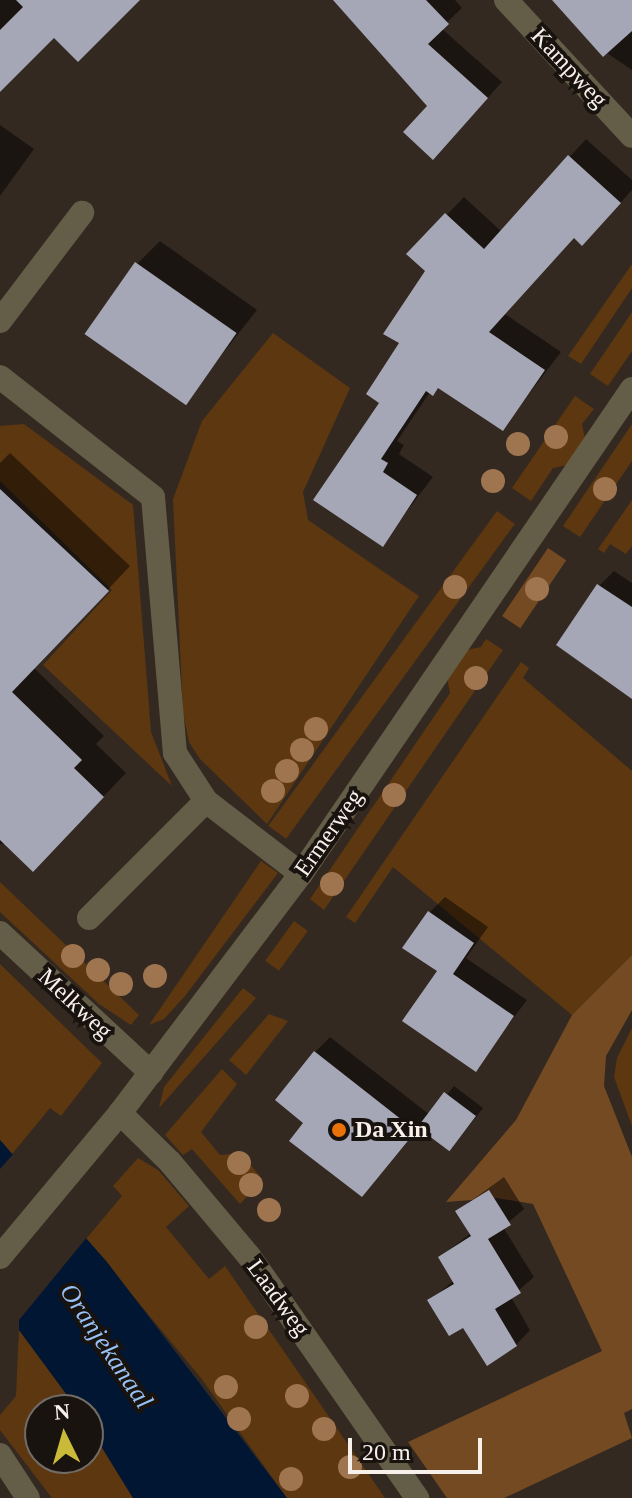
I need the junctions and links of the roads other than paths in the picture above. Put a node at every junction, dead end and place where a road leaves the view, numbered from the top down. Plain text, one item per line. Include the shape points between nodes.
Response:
1 (506, 0) edge
2 (632, 136) edge
3 (82, 213) dead end
4 (0, 321) edge
5 (3, 386) edge
6 (632, 389) edge
7 (206, 801) junction
8 (301, 874) junction
9 (89, 918) dead end
10 (0, 933) edge
11 (151, 1073) junction
12 (120, 1113) junction
13 (0, 1257) edge
14 (0, 1455) edge
15 (28, 1498) edge
16 (417, 1498) edge

1 - 2 street, Kampweg
3 - 4 street
5 - 7 street via 153,497 175,753
6 - 8 street, Ermerweg
7 - 8 street
7 - 9 street
8 - 11 street, Ermerweg
10 - 11 street, Melkweg
11 - 12 street, Ermerweg
12 - 13 street, Ermerweg
12 - 16 street, Laadweg via 170,1162 249,1256
14 - 15 street

